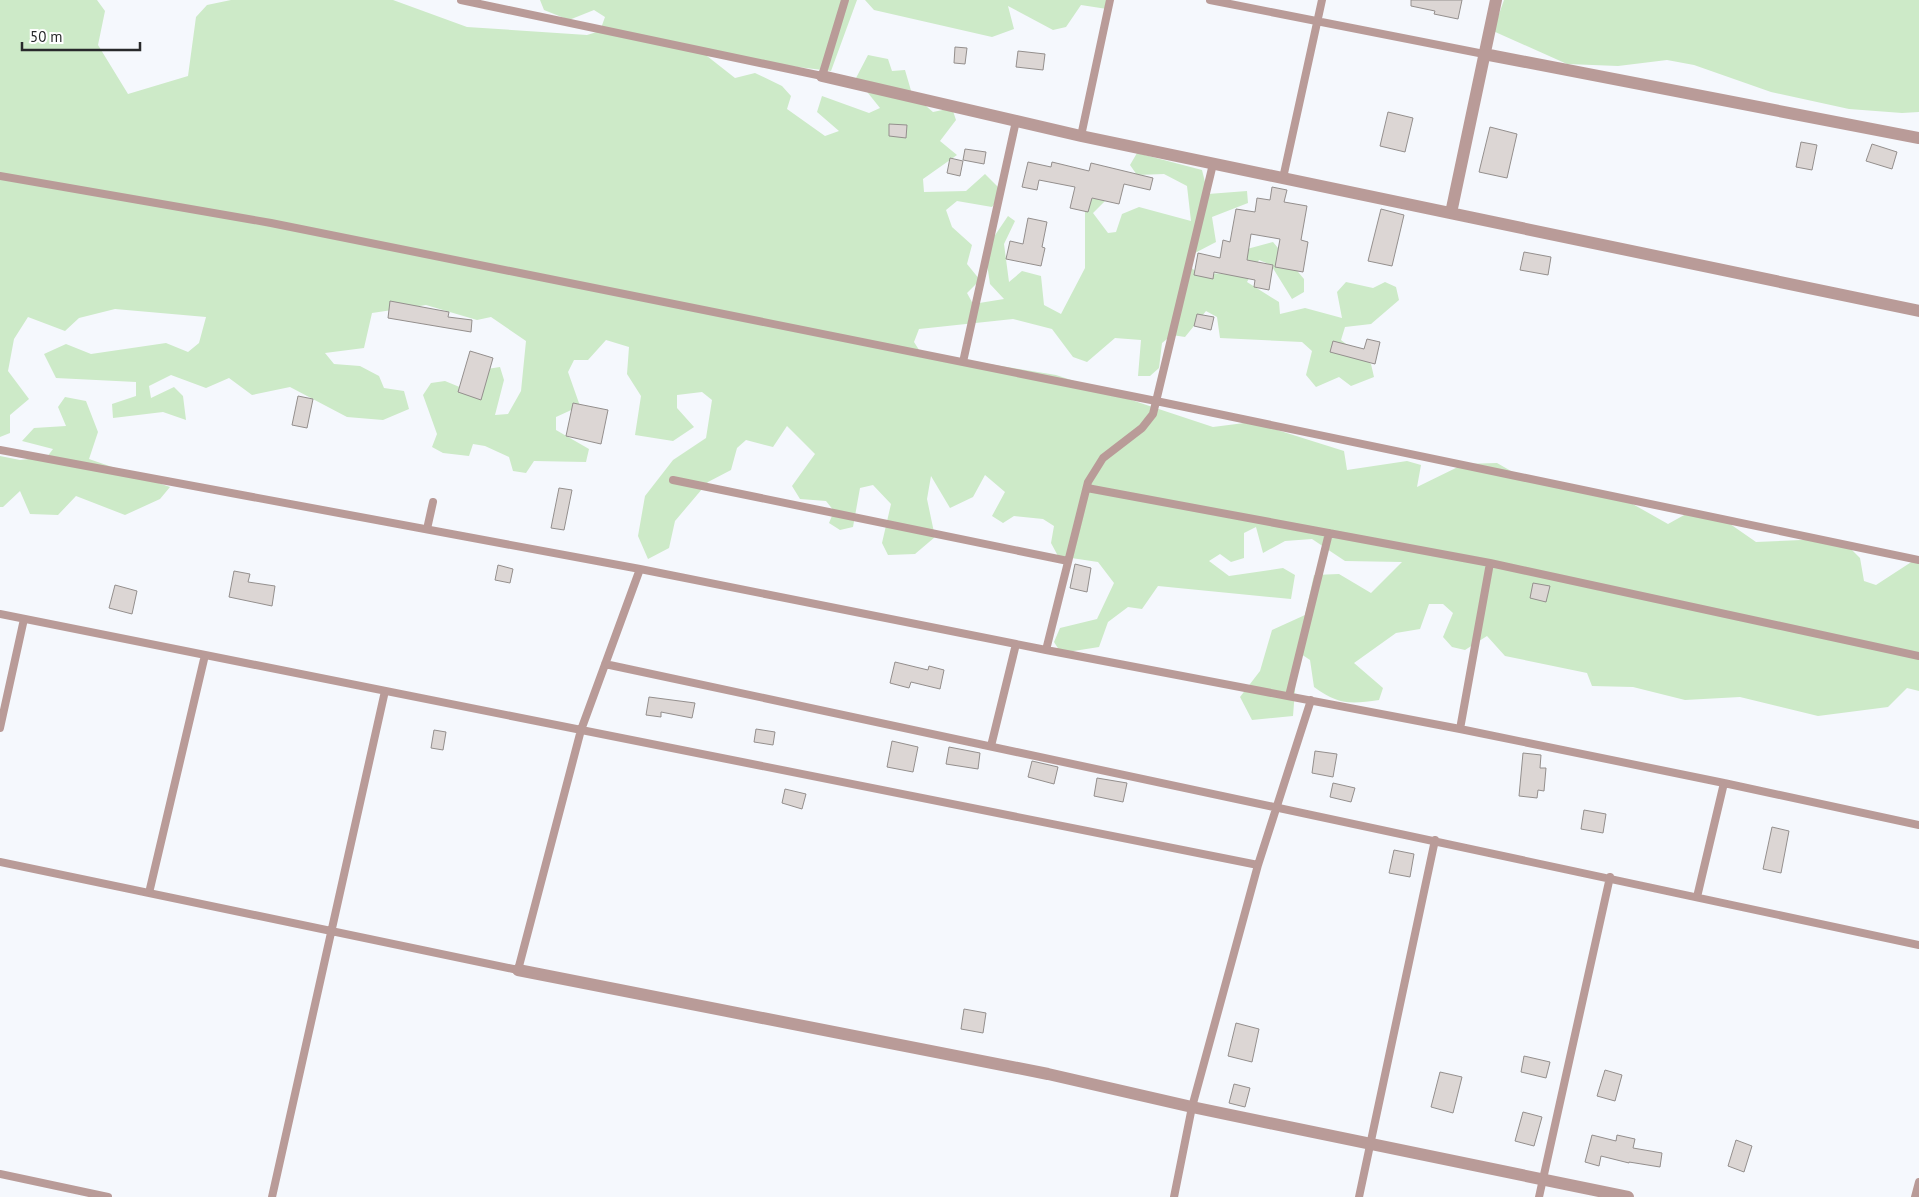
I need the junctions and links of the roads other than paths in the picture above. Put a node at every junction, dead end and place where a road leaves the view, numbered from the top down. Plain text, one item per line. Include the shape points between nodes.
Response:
1 (461, 0) edge
2 (845, 0) edge
3 (1110, 0) edge
4 (1210, 0) edge
5 (1322, 0) edge
6 (1496, 0) edge
7 (1317, 21) junction
8 (1484, 54) junction
9 (822, 76) junction
10 (1016, 121) junction
11 (1081, 136) junction
12 (1919, 138) edge
13 (1212, 164) junction
14 (0, 176) edge
15 (1282, 178) junction
16 (1451, 213) junction
17 (1919, 311) edge
18 (963, 362) junction
19 (1156, 401) junction
20 (0, 450) edge
21 (674, 480) dead end
22 (1087, 488) junction
23 (433, 502) dead end
24 (426, 529) junction
25 (1329, 533) junction
26 (1919, 560) edge
27 (1068, 561) junction
28 (1490, 563) junction
29 (640, 569) junction
30 (0, 614) edge
31 (24, 619) junction
32 (1016, 644) junction
33 (1046, 650) junction
34 (205, 655) junction
35 (1919, 656) edge
36 (605, 664) junction
37 (385, 691) junction
38 (1289, 696) junction
39 (1311, 700) junction
40 (0, 728) edge
41 (1460, 729) junction
42 (581, 730) junction
43 (991, 746) junction
44 (1724, 783) junction
45 (1277, 806) junction
46 (1919, 825) edge
47 (1435, 840) junction
48 (0, 862) edge
49 (1258, 865) junction
50 (1610, 877) junction
51 (150, 893) junction
52 (1697, 897) junction
53 (331, 931) junction
54 (1919, 945) edge
55 (518, 970) junction
56 (1192, 1107) junction
57 (1371, 1144) junction
58 (0, 1174) edge
59 (1543, 1180) junction
60 (1919, 1182) edge
61 (108, 1197) edge
62 (272, 1197) edge
63 (1174, 1197) edge
64 (1359, 1197) edge
65 (1539, 1197) edge
66 (1628, 1197) edge
67 (1915, 1197) edge

1 - 9 lane
2 - 9 lane
3 - 11 lane
4 - 7 lane
5 - 7 lane
6 - 8 street
7 - 8 lane
7 - 15 lane
8 - 12 street
8 - 16 street
9 - 10 street
10 - 11 street
10 - 18 lane
11 - 13 street
13 - 15 street
13 - 19 lane
14 - 18 lane via 271,223
15 - 16 street
16 - 17 street
18 - 19 lane
19 - 22 lane via 1153,414 1142,428 1103,458
19 - 26 lane
20 - 24 lane
21 - 27 lane
22 - 25 lane
22 - 27 lane
23 - 24 lane
24 - 29 lane
25 - 28 lane
25 - 38 lane
27 - 33 lane
28 - 35 lane
28 - 41 lane
29 - 32 lane
29 - 36 lane
30 - 31 lane
31 - 34 lane
31 - 40 lane
32 - 33 lane
32 - 43 lane
33 - 38 lane
34 - 37 lane
34 - 51 lane
36 - 42 lane
36 - 43 lane
37 - 42 lane
37 - 53 lane
38 - 39 lane
39 - 41 lane
39 - 45 lane
41 - 44 lane
42 - 49 lane
42 - 55 lane
43 - 45 lane
44 - 46 lane
44 - 52 lane
45 - 47 lane
45 - 49 lane
47 - 50 lane
47 - 57 lane
48 - 51 lane
49 - 56 lane
50 - 52 lane
50 - 59 lane
51 - 53 lane
52 - 54 lane
53 - 55 lane
53 - 62 lane
55 - 56 street via 1038,1072
56 - 57 street
56 - 63 lane
57 - 59 street
57 - 64 lane
58 - 61 lane
59 - 65 lane
59 - 66 street
60 - 67 lane

